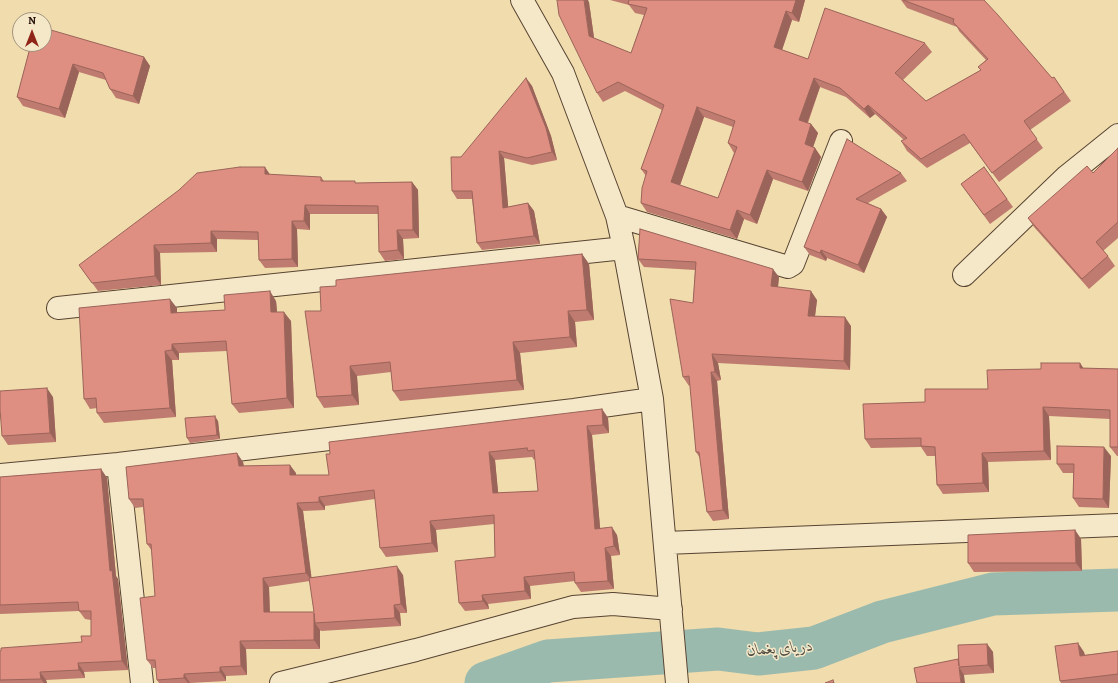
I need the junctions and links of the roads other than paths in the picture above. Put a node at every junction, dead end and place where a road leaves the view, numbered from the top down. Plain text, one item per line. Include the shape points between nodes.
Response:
1 (522, 0) edge
2 (1118, 135) edge
3 (841, 141) dead end
4 (617, 216) junction
5 (624, 248) junction
6 (964, 275) dead end
7 (58, 308) dead end
8 (652, 399) junction
9 (118, 464) junction
10 (0, 475) edge
11 (1118, 525) edge
12 (665, 543) junction
13 (672, 619) junction
14 (673, 680) edge
15 (142, 683) edge
16 (281, 683) edge

1 - 4 street via 563,73
2 - 6 street via 1067,176
3 - 4 street via 794,264 788,267
4 - 5 street
5 - 7 street
5 - 8 street
8 - 9 street
8 - 12 street
9 - 10 street
9 - 15 street
11 - 12 street
12 - 13 street
13 - 14 street
13 - 16 street via 613,604 573,607 416,650

